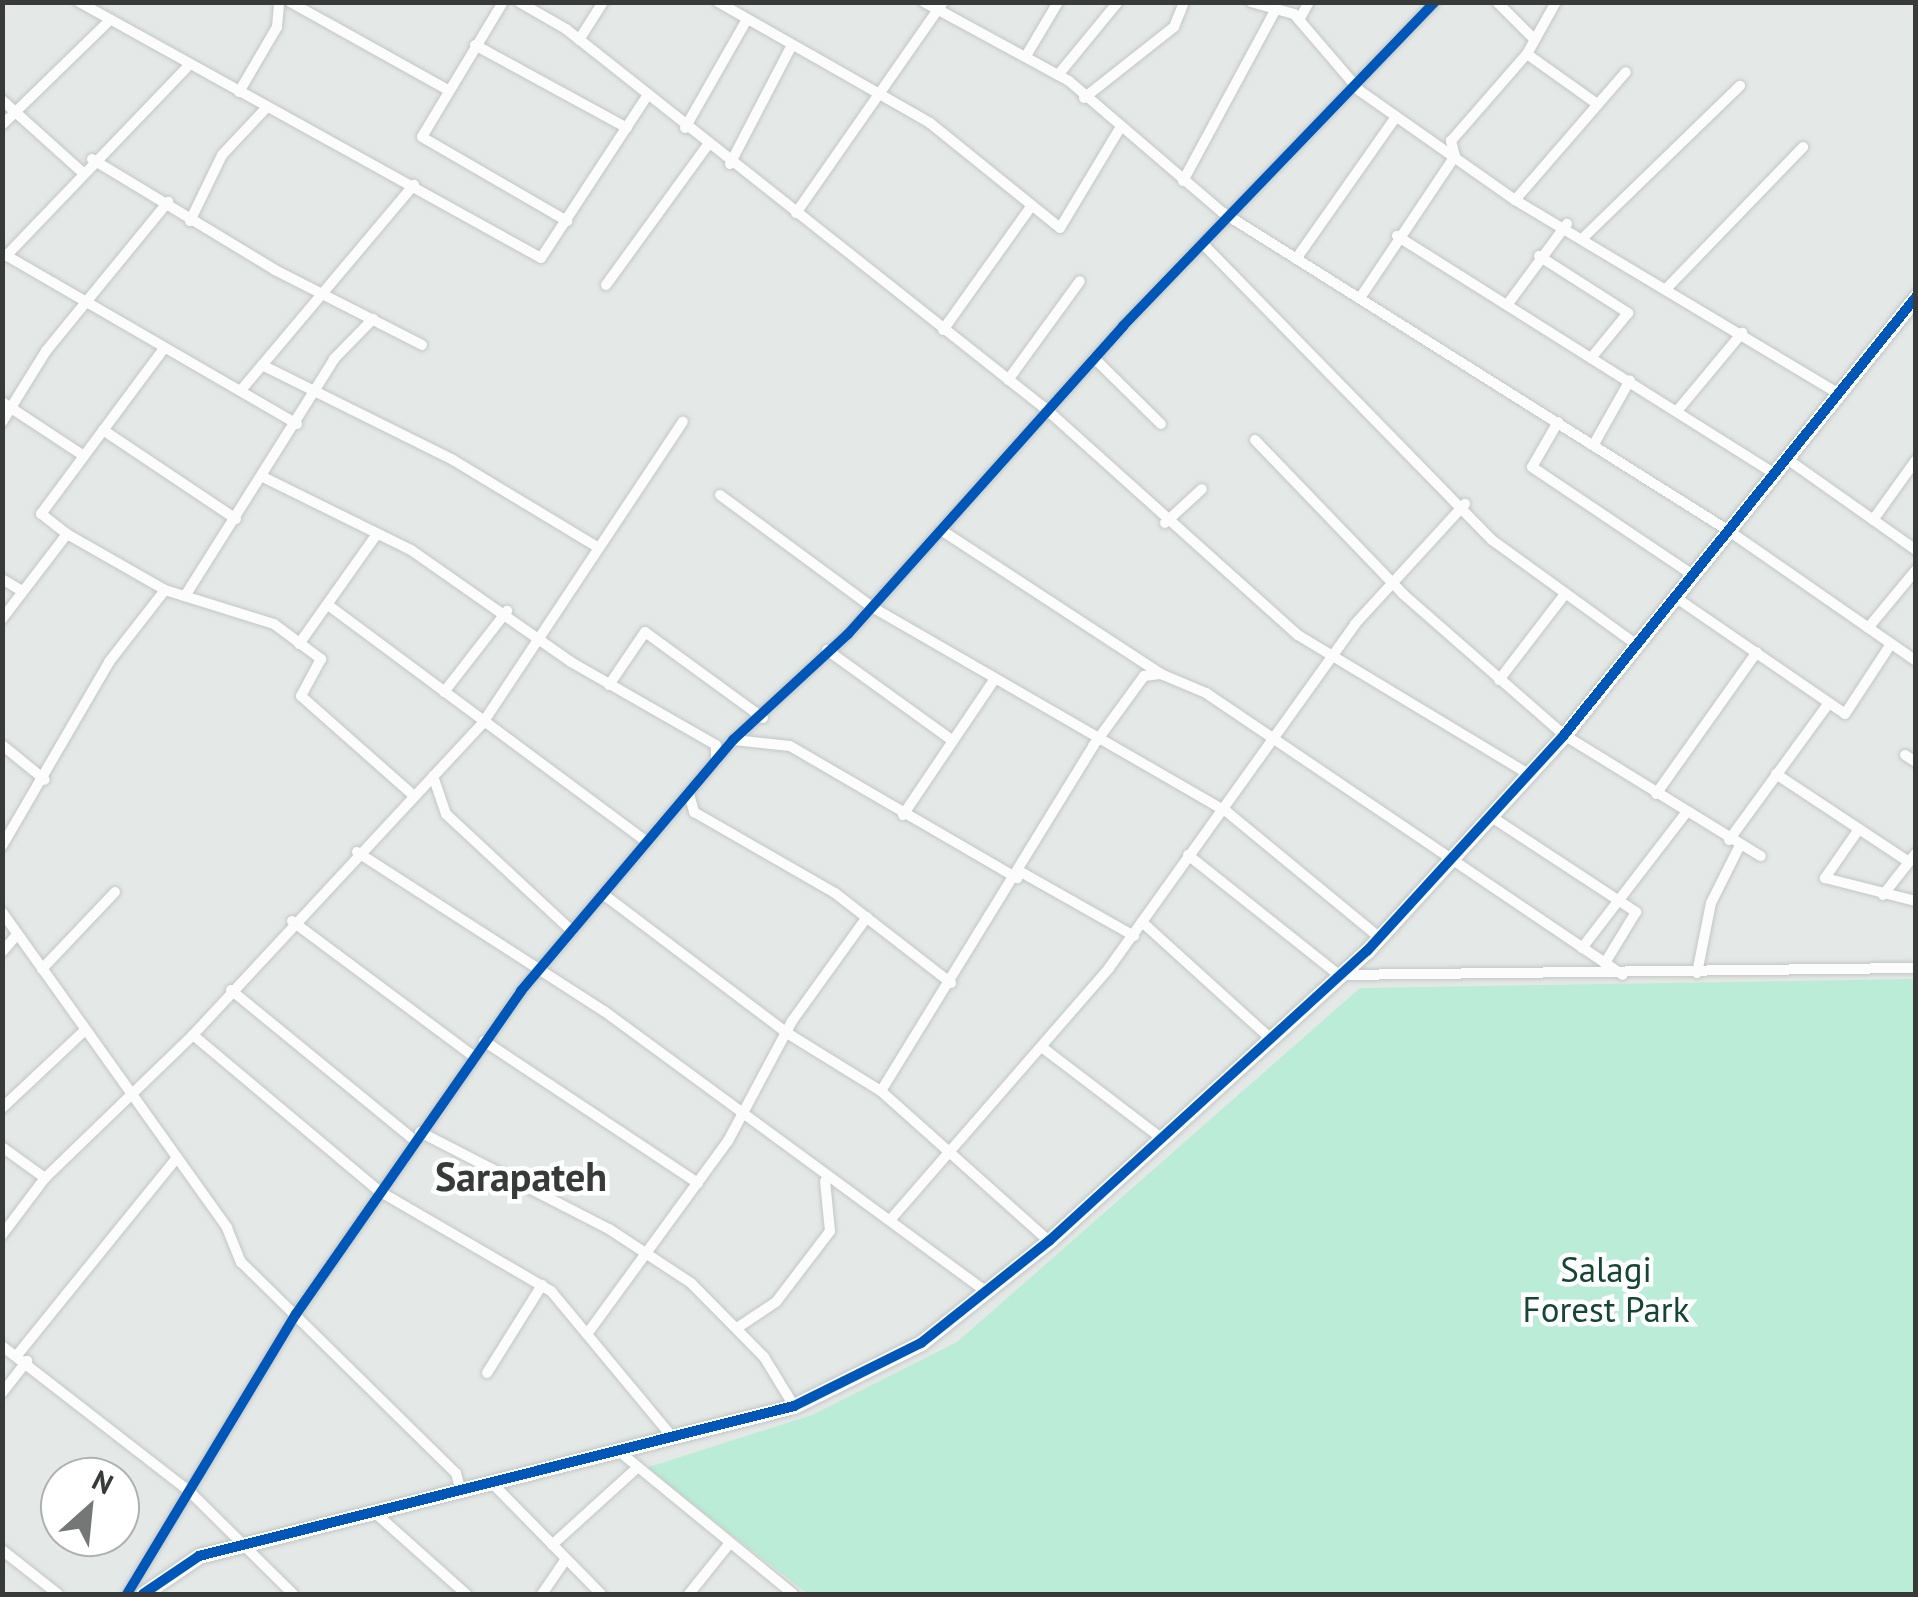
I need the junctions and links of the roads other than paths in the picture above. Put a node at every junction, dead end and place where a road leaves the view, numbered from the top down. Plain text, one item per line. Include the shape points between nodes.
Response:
1 (80, 2) edge
2 (279, 2) edge
3 (290, 2) edge
4 (503, 2) edge
5 (519, 2) edge
6 (604, 2) edge
7 (718, 2) edge
8 (924, 2) edge
9 (1058, 2) edge
10 (1118, 2) edge
11 (1184, 2) edge
12 (1251, 2) edge
13 (1309, 2) edge
14 (1435, 2) edge
15 (1497, 2) edge
16 (1556, 2) edge
17 (940, 6) edge
18 (1276, 9) junction
19 (1299, 20) junction
20 (746, 21) junction
21 (108, 22) junction
22 (1534, 39) junction
23 (579, 40) junction
24 (475, 45) junction
25 (792, 45) junction
26 (1526, 54) junction
27 (1026, 56) junction
28 (186, 68) junction
29 (1626, 72) dead end
30 (1058, 74) junction
31 (1356, 86) junction
32 (1740, 86) dead end
33 (448, 90) junction
34 (239, 92) junction
35 (884, 93) junction
36 (647, 96) junction
37 (1084, 98) junction
38 (2, 100) edge
39 (1597, 104) junction
40 (267, 107) junction
41 (14, 114) junction
42 (1395, 118) junction
43 (2, 125) edge
44 (627, 128) junction
45 (685, 128) junction
46 (1119, 130) junction
47 (707, 146) junction
48 (1803, 147) dead end
49 (1456, 156) junction
50 (92, 159) junction
51 (730, 164) junction
52 (82, 172) junction
53 (1184, 181) junction
54 (414, 185) junction
55 (1516, 200) junction
56 (168, 202) junction
57 (1032, 205) junction
58 (796, 214) junction
59 (1230, 217) junction
60 (190, 221) junction
61 (568, 221) junction
62 (1567, 224) junction
63 (1398, 236) junction
64 (1585, 236) junction
65 (1204, 245) junction
66 (4, 254) edge
67 (1540, 256) junction
68 (1296, 259) junction
69 (1080, 281) dead end
70 (606, 285) dead end
71 (1666, 288) junction
72 (324, 290) junction
73 (1916, 297) edge
74 (1360, 298) junction
75 (91, 300) junction
76 (1507, 305) junction
77 (374, 319) junction
78 (943, 330) junction
79 (1742, 332) junction
80 (422, 346) dead end
81 (163, 350) junction
82 (1094, 358) junction
83 (1591, 358) junction
84 (262, 365) junction
85 (1008, 380) junction
86 (1630, 380) junction
87 (242, 389) junction
88 (1840, 394) junction
89 (316, 396) junction
90 (7, 404) edge
91 (1047, 410) junction
92 (1677, 411) junction
93 (2, 422) edge
94 (682, 422) dead end
95 (1558, 422) junction
96 (297, 424) junction
97 (1161, 424) dead end
98 (103, 430) junction
99 (1255, 440) dead end
100 (1594, 444) junction
101 (84, 456) junction
102 (1787, 460) junction
103 (1916, 460) edge
104 (1775, 474) junction
105 (264, 477) junction
106 (1202, 489) dead end
107 (720, 495) dead end
108 (1465, 504) junction
109 (236, 520) junction
110 (1873, 520) junction
111 (1165, 523) junction
112 (942, 530) junction
113 (1729, 531) junction
114 (67, 534) junction
115 (377, 534) junction
116 (597, 546) junction
117 (1916, 550) edge
118 (1916, 570) edge
119 (1693, 576) junction
120 (1391, 579) junction
121 (2, 580) edge
122 (165, 590) junction
123 (22, 591) junction
124 (1566, 594) junction
125 (185, 596) junction
126 (1676, 597) junction
127 (328, 605) junction
128 (872, 607) junction
129 (507, 611) junction
130 (2, 619) edge
131 (1868, 628) junction
132 (542, 635) junction
133 (298, 644) junction
134 (1891, 644) junction
135 (1637, 645) junction
136 (827, 650) junction
137 (1757, 652) junction
138 (1334, 657) junction
139 (1916, 661) edge
140 (1160, 674) junction
141 (994, 680) junction
142 (1498, 680) junction
143 (609, 685) junction
144 (444, 692) junction
145 (1828, 704) junction
146 (763, 718) junction
147 (482, 724) junction
148 (1564, 735) junction
149 (1100, 737) junction
150 (734, 740) junction
151 (952, 740) junction
152 (1277, 740) junction
153 (2, 745) edge
154 (716, 762) junction
155 (1528, 774) junction
156 (1776, 774) junction
157 (433, 776) junction
158 (45, 780) junction
159 (689, 794) junction
160 (1656, 794) junction
161 (414, 796) junction
162 (1226, 810) junction
163 (1686, 813) junction
164 (903, 815) junction
165 (1490, 816) junction
166 (1858, 829) junction
167 (648, 842) junction
168 (1734, 842) junction
169 (2, 846) edge
170 (357, 852) junction
171 (1188, 856) junction
172 (1760, 856) dead end
173 (1912, 858) edge
174 (1448, 863) junction
175 (1019, 875) junction
176 (116, 892) dead end
177 (603, 894) junction
178 (1883, 895) junction
179 (1618, 898) junction
180 (1916, 901) edge
181 (2, 912) edge
182 (867, 916) junction
183 (292, 920) junction
184 (1142, 922) junction
185 (572, 931) junction
186 (17, 935) junction
187 (1134, 936) junction
188 (1379, 937) junction
189 (1582, 948) junction
190 (2, 952) edge
191 (1605, 963) junction
192 (1916, 968) edge
193 (42, 969) junction
194 (539, 973) junction
195 (1698, 973) junction
196 (1339, 975) junction
197 (1623, 975) junction
198 (951, 983) junction
199 (232, 990) junction
200 (84, 1030) junction
201 (786, 1033) junction
202 (192, 1035) junction
203 (1271, 1039) junction
204 (484, 1042) junction
205 (1043, 1048) junction
206 (473, 1056) junction
207 (881, 1091) junction
208 (127, 1096) junction
209 (2, 1108) edge
210 (741, 1116) junction
211 (417, 1135) junction
212 (1160, 1136) junction
213 (2, 1147) edge
214 (177, 1158) junction
215 (949, 1159) junction
216 (44, 1178) junction
217 (824, 1180) junction
218 (698, 1183) junction
219 (379, 1190) junction
220 (891, 1218) junction
221 (2, 1236) edge
222 (1049, 1241) junction
223 (650, 1253) junction
224 (542, 1285) junction
225 (984, 1290) junction
226 (296, 1314) junction
227 (738, 1328) junction
228 (590, 1330) junction
229 (2, 1346) edge
230 (23, 1358) junction
231 (487, 1373) dead end
232 (2, 1392) edge
233 (794, 1406) junction
234 (674, 1439) junction
235 (621, 1454) junction
236 (636, 1468) junction
237 (490, 1480) junction
238 (460, 1488) junction
239 (190, 1492) junction
240 (373, 1511) junction
241 (246, 1544) junction
242 (729, 1544) junction
243 (552, 1545) junction
244 (2, 1550) edge
245 (566, 1559) junction
246 (287, 1592) edge
247 (58, 1594) edge
248 (127, 1594) edge
249 (143, 1594) edge
250 (466, 1594) edge
251 (542, 1594) edge
252 (600, 1594) edge
253 (689, 1594) edge
254 (792, 1594) edge

1 - 21 street
2 - 34 street via 277,26
3 - 33 street
4 - 24 street
5 - 23 street
6 - 23 street
7 - 20 street
8 - 17 street
9 - 27 street
10 - 30 street
11 - 37 street via 1174,27
12 - 18 street
13 - 19 street
14 - 31 street
15 - 22 street
16 - 22 street
17 - 27 street
17 - 35 street
18 - 19 street
18 - 53 street
19 - 31 street
20 - 25 street
20 - 45 street
21 - 28 street
21 - 41 street
22 - 26 street
23 - 36 street
24 - 33 street
24 - 44 street
25 - 35 street
25 - 51 street
26 - 39 street
26 - 49 street via 1451,141
27 - 30 street
28 - 34 street
28 - 50 street
29 - 39 street
30 - 37 street
31 - 42 street
31 - 59 street
32 - 64 street
33 - 61 street via 422,138
34 - 40 street
35 - 57 street
35 - 58 street
36 - 44 street
36 - 45 street
37 - 46 street
38 - 41 street
39 - 55 street
40 - 54 street
40 - 60 street via 222,155
41 - 43 street
41 - 52 street
42 - 49 street
42 - 68 street
44 - 61 street
45 - 47 street
46 - 53 street
46 - 57 street via 1060,228
47 - 51 street
47 - 70 street
48 - 71 street
49 - 55 street
49 - 63 street
50 - 52 street
50 - 56 street
51 - 58 street
52 - 66 street
53 - 59 street
54 - 61 street via 541,258
54 - 72 street
55 - 62 street
56 - 60 street
56 - 75 street
57 - 78 street
58 - 78 street
59 - 65 street
59 - 68 street
60 - 72 street
62 - 64 street
62 - 67 street
63 - 74 street
63 - 76 street
64 - 71 street
65 - 82 street
65 - 108 street
66 - 75 street
67 - 76 street
67 - 83 street via 1628,313
68 - 74 street
69 - 85 street
71 - 79 street
72 - 77 street
72 - 84 street
73 - 88 street
74 - 95 street
75 - 81 street
75 - 90 street
76 - 83 street
77 - 80 street
77 - 89 street via 334,360
78 - 85 street
79 - 88 street
79 - 92 street
81 - 87 street
81 - 98 street
82 - 91 street
82 - 97 street
83 - 86 street
84 - 87 street
84 - 89 street
85 - 91 street
86 - 92 street
86 - 100 street
87 - 96 street
88 - 102 street
89 - 96 street
89 - 116 street via 453,460
90 - 93 street
90 - 101 street
91 - 111 street
91 - 112 street
92 - 104 street
94 - 116 street
95 - 100 street
95 - 119 street via 1532,467
96 - 105 street
98 - 101 street
98 - 109 street
99 - 120 street
100 - 113 street
101 - 114 street via 41,514
102 - 104 street
102 - 110 street
103 - 110 street
104 - 113 street
105 - 109 street
105 - 115 street
106 - 111 street
107 - 128 street
108 - 120 street
108 - 124 street via 1492,540
109 - 125 street
110 - 117 street
111 - 138 street
112 - 128 street
112 - 140 street
113 - 119 street
113 - 131 street
114 - 122 street
114 - 123 street
115 - 127 street
115 - 129 street
116 - 132 street
118 - 131 street
119 - 126 street
120 - 138 street
120 - 142 street
121 - 123 street
122 - 125 street
122 - 158 street via 109,662
123 - 130 street
124 - 135 street
124 - 142 street
125 - 133 street via 274,624
126 - 135 street
126 - 137 street
127 - 133 street
127 - 144 street
128 - 136 street
128 - 141 street
129 - 132 street
129 - 144 street
131 - 134 street
132 - 143 street
132 - 147 street
133 - 161 street via 321,659 301,696
134 - 139 street
134 - 145 street via 1846,714
135 - 148 street
136 - 146 street
136 - 151 street
137 - 145 street
137 - 160 street
138 - 152 street
138 - 155 street
140 - 149 street via 1144,676
140 - 152 street
141 - 149 street
141 - 151 street
142 - 148 street
143 - 146 street via 645,632
143 - 154 street via 716,745
144 - 147 street
145 - 156 street
146 - 150 street
147 - 157 street
147 - 167 street
148 - 155 street
148 - 160 street
149 - 162 street
149 - 175 street
150 - 154 street
150 - 164 street via 790,746
151 - 164 street
152 - 162 street
152 - 174 street
153 - 158 street
154 - 159 street
155 - 165 street
156 - 166 street
156 - 168 street
157 - 161 street
157 - 185 street via 446,814
158 - 169 street
159 - 167 street
159 - 182 street via 694,812
160 - 163 street
161 - 170 street
162 - 171 street
162 - 188 street
163 - 168 street
163 - 179 street
164 - 175 street
165 - 174 street
165 - 179 street
166 - 173 street
166 - 178 street via 1825,878
167 - 177 street
168 - 172 street
168 - 195 street via 1711,903
170 - 183 street
170 - 194 street
171 - 184 street
171 - 196 street
173 - 178 street
174 - 188 street
174 - 189 street
175 - 187 street
175 - 198 street
176 - 193 street
177 - 185 street
177 - 201 street
178 - 180 street
179 - 189 street
179 - 191 street via 1636,912
181 - 186 street
182 - 198 street
182 - 201 street
183 - 199 street
183 - 206 street
184 - 187 street
184 - 203 street
185 - 194 street
186 - 190 street
186 - 193 street
187 - 205 street
188 - 196 street
189 - 191 street
191 - 197 street
192 - 195 street
193 - 200 street
194 - 204 street
194 - 210 street
195 - 197 street
196 - 197 street
196 - 203 street
198 - 207 street
199 - 202 street
199 - 211 street
200 - 208 street
200 - 209 street
201 - 207 street
201 - 210 street
202 - 208 street
202 - 219 street
203 - 212 street
204 - 206 street
204 - 218 street
205 - 212 street
205 - 215 street
206 - 211 street
207 - 215 street
208 - 214 street
208 - 216 street
210 - 217 street
210 - 218 street
211 - 219 street
211 - 223 street
212 - 222 street
213 - 216 street
214 - 226 street via 241,1262
214 - 230 street
215 - 220 street
215 - 222 street
216 - 221 street
217 - 220 street
217 - 227 street via 830,1232 776,1302
218 - 223 street
219 - 224 street
219 - 226 street
220 - 225 street
222 - 225 street
223 - 227 street
223 - 228 street
224 - 228 street
224 - 231 street
225 - 233 street via 906,1354
226 - 238 street via 456,1474
226 - 239 street
227 - 233 street
228 - 234 street
229 - 230 street
230 - 232 street
230 - 239 street
233 - 234 street
234 - 235 street
235 - 236 street
235 - 237 street
236 - 242 street
236 - 243 street
237 - 238 street
237 - 243 street
238 - 240 street
239 - 241 street
239 - 248 street
240 - 241 street
240 - 250 street
241 - 246 street
241 - 249 street via 199,1556
242 - 253 street
242 - 254 street
243 - 245 street
244 - 247 street
245 - 251 street
245 - 252 street

